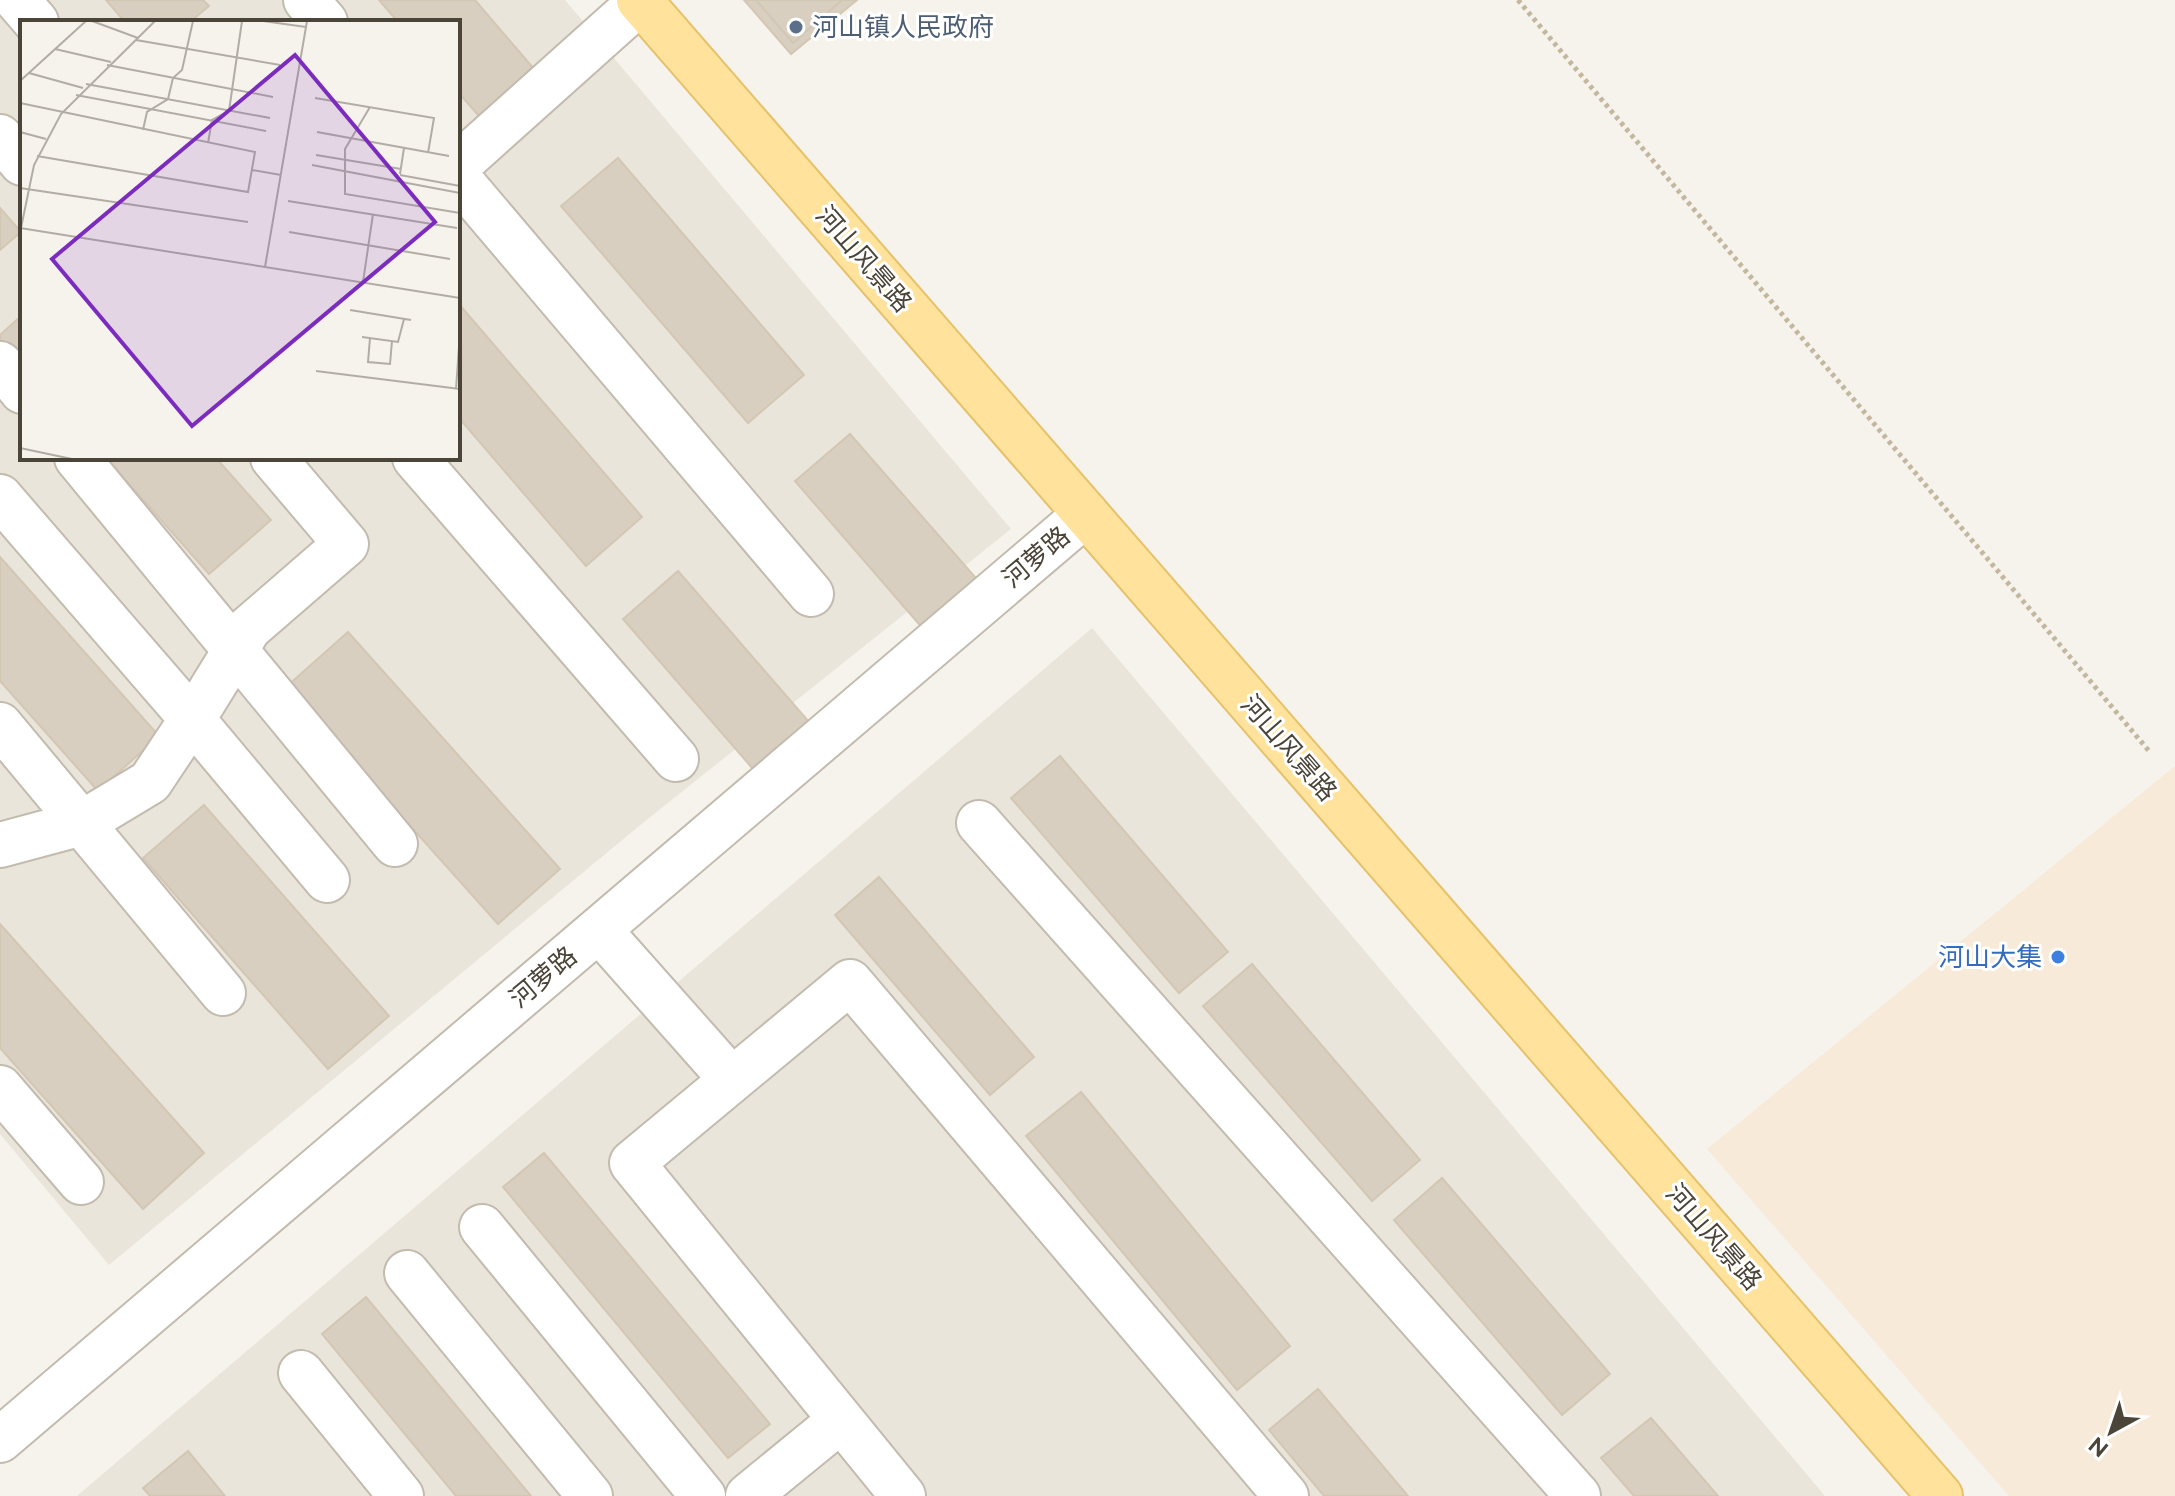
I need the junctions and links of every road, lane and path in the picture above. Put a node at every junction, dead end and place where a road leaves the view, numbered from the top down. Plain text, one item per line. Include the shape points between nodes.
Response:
1 (17, 0) edge
2 (306, 0) edge
3 (1518, 0) edge
4 (640, 1) edge
5 (34, 20) edge
6 (323, 20) edge
7 (0, 137) edge
8 (20, 161) edge
9 (460, 163) edge
10 (460, 180) edge
11 (79, 460) edge
12 (275, 460) edge
13 (417, 460) edge
14 (0, 497) edge
15 (1086, 514) junction
16 (811, 594) dead end
17 (192, 719) junction
18 (0, 725) edge
19 (2149, 751) dead end
20 (676, 759) dead end
21 (82, 823) junction
22 (979, 823) dead end
23 (395, 844) dead end
24 (0, 845) edge
25 (327, 880) dead end
26 (599, 930) junction
27 (223, 993) dead end
28 (732, 1080) junction
29 (0, 1088) edge
30 (81, 1182) dead end
31 (482, 1227) dead end
32 (407, 1273) dead end
33 (301, 1373) dead end
34 (841, 1420) junction
35 (0, 1440) edge
36 (401, 1496) edge
37 (590, 1496) edge
38 (703, 1496) edge
39 (748, 1496) edge
40 (903, 1496) edge
41 (1286, 1496) edge
42 (1578, 1496) edge
43 (1940, 1496) edge

1 - 5 street
2 - 6 street
3 - 19 path
4 - 9 street
4 - 15 main road, 河山风景路
7 - 8 street
10 - 16 street
11 - 23 street
12 - 17 street via 346,544 249,628
13 - 20 street
14 - 17 street
15 - 26 street, 河萝路
15 - 43 main road, 河山风景路
17 - 21 street via 150,782
17 - 25 street
18 - 21 street
21 - 24 street
21 - 27 street
22 - 42 street
26 - 28 street
26 - 35 street, 河萝路
28 - 34 street via 632,1163
28 - 41 street via 850,982
29 - 30 street
31 - 38 street
32 - 37 street
33 - 36 street
34 - 39 street
34 - 40 street

